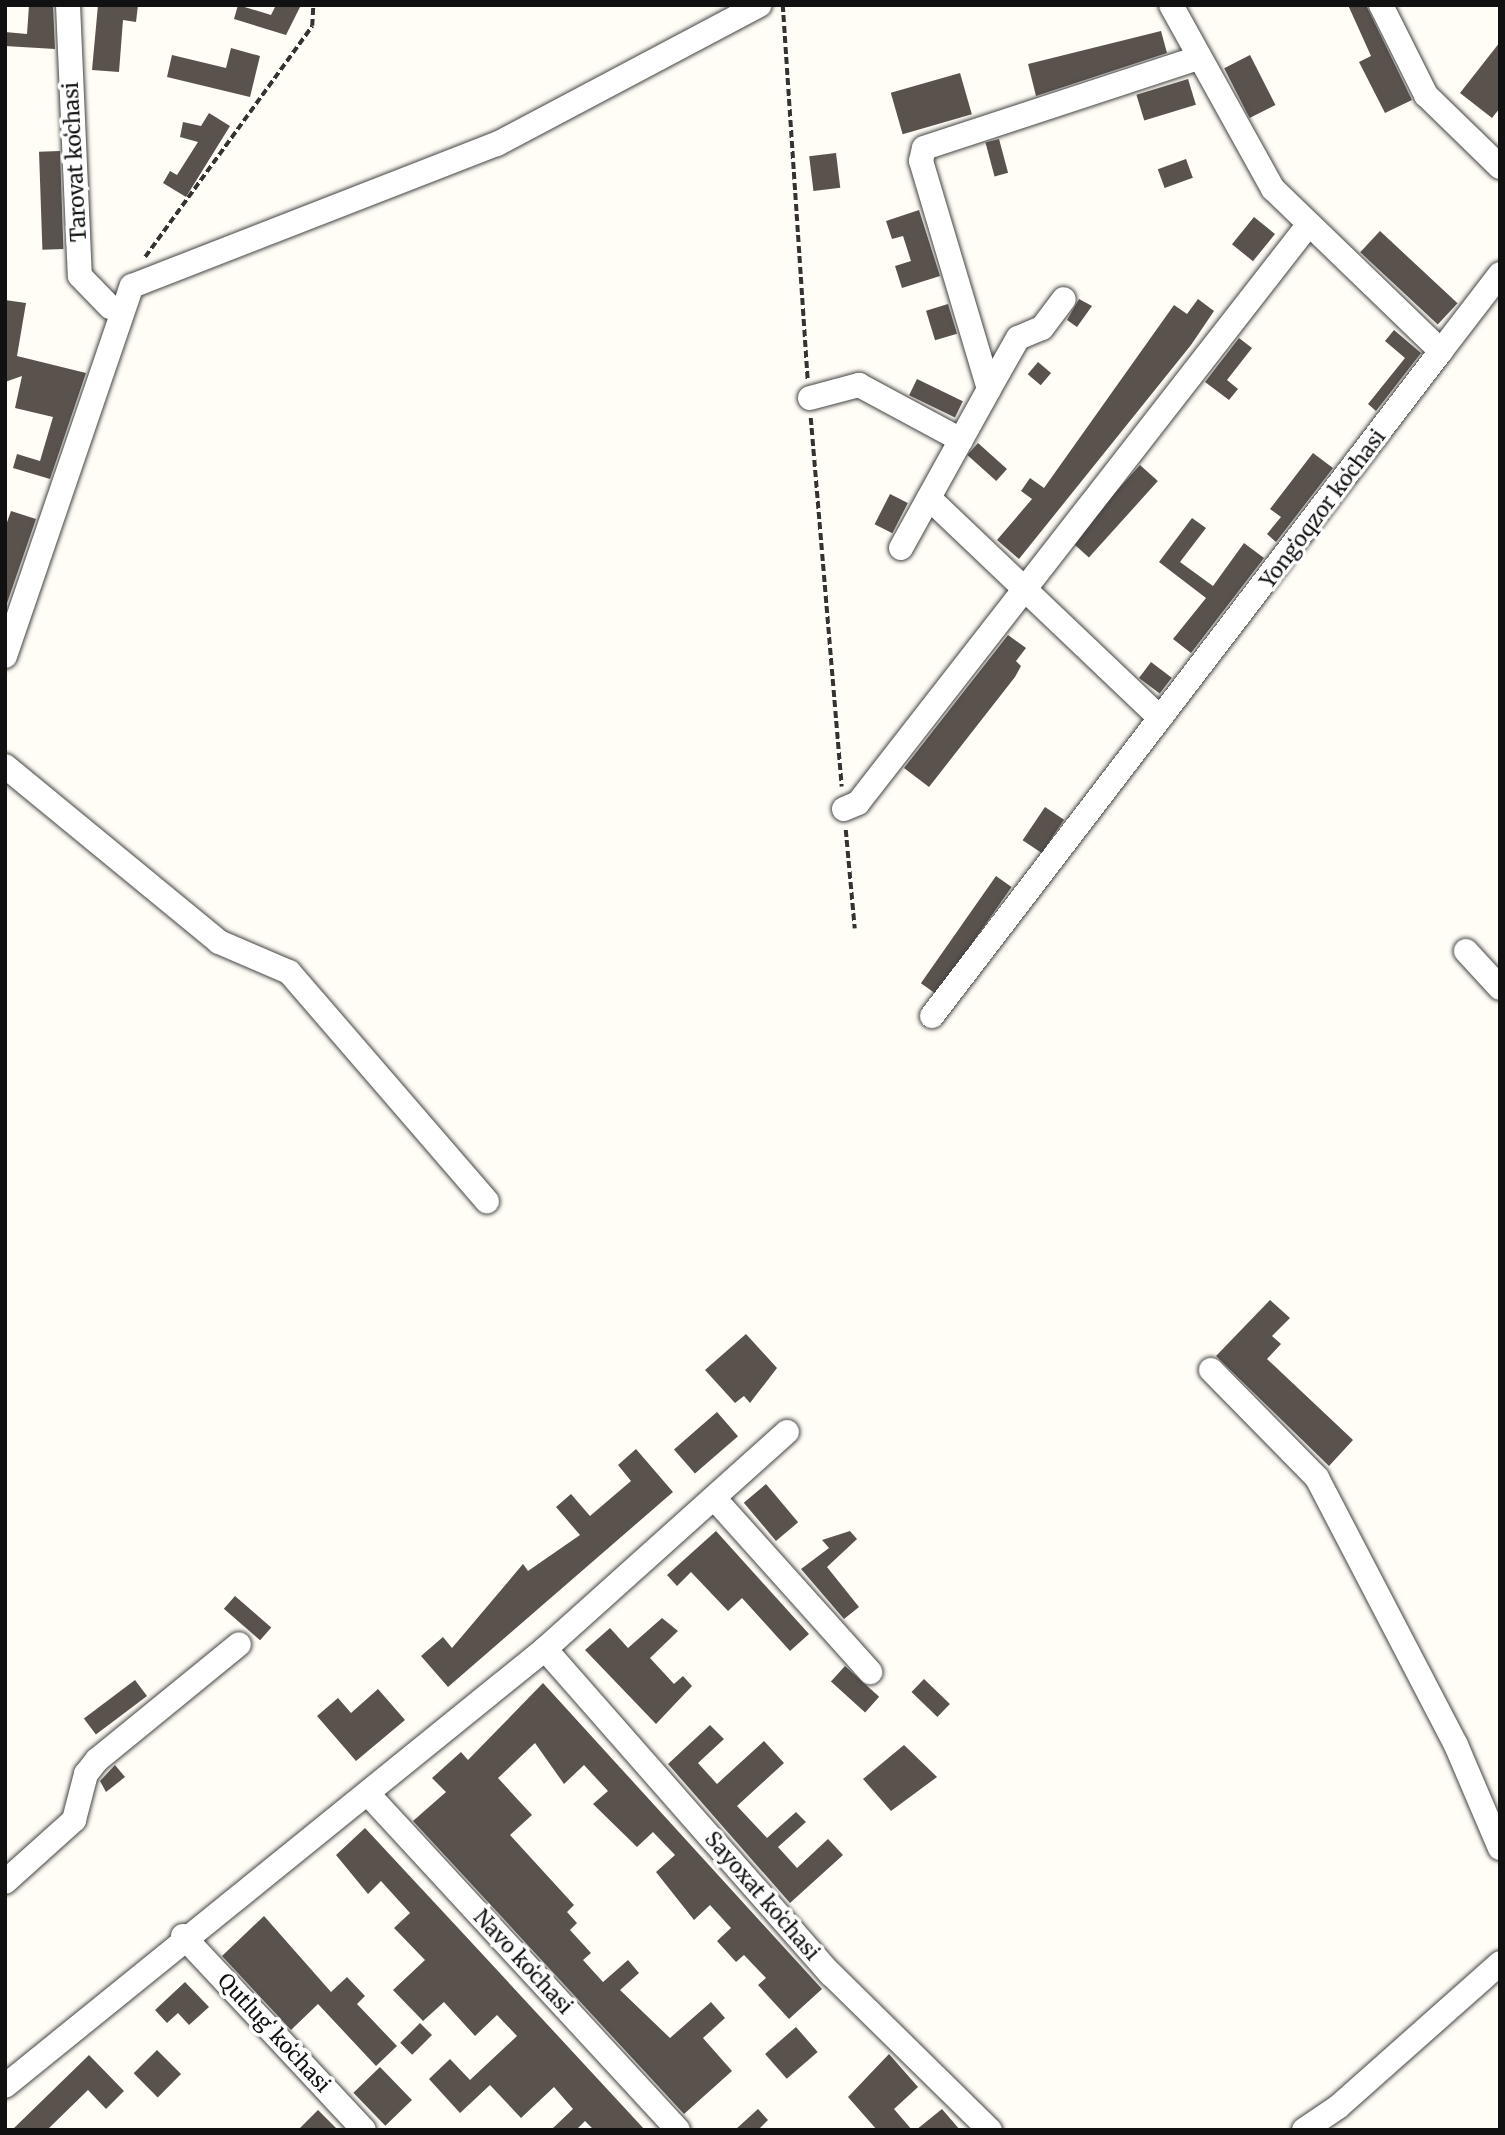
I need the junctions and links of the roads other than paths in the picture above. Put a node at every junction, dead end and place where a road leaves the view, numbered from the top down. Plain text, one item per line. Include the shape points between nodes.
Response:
1 (68, 5) edge
2 (760, 5) edge
3 (1171, 5) edge
4 (1381, 5) edge
5 (1198, 58) junction
6 (1500, 167) edge
7 (1309, 224) junction
8 (1500, 274) edge
9 (1064, 299) dead end
10 (110, 307) dead end
11 (1441, 351) junction
12 (989, 389) junction
13 (810, 398) road end
14 (961, 440) junction
15 (929, 498) junction
16 (901, 548) dead end
17 (1021, 586) junction
18 (5, 656) edge
19 (1160, 718) junction
20 (5, 766) edge
21 (844, 809) road end
22 (1466, 951) dead end
23 (1500, 988) edge
24 (932, 1017) dead end
25 (487, 1201) dead end
26 (1211, 1370) dead end
27 (787, 1432) dead end
28 (714, 1499) junction
29 (239, 1644) dead end
30 (545, 1649) junction
31 (870, 1672) dead end
32 (368, 1794) junction
33 (1500, 1848) edge
34 (5, 1882) edge
35 (183, 1936) junction
36 (1500, 1963) edge
37 (5, 2086) edge
38 (984, 2128) edge
39 (362, 2129) edge
40 (678, 2130) edge
41 (1304, 2130) edge

1 - 10 street, Tarovat koʻchasi via 80,276
2 - 18 street via 497,144 132,286
3 - 5 street
4 - 6 street via 1426,95
5 - 7 street via 1273,189
5 - 12 street via 924,148 921,160
7 - 11 street
7 - 17 street
8 - 11 street, Yongʻoqzor koʻchasi
9 - 12 street via 1042,328 1018,338
11 - 19 street, Yongʻoqzor koʻchasi
12 - 14 street
13 - 14 street via 859,385
14 - 15 street
15 - 16 street
15 - 17 street
17 - 19 street
17 - 21 street via 858,803
19 - 24 street, Yongʻoqzor koʻchasi
20 - 25 street via 219,942 289,972
22 - 23 street
26 - 33 street via 1317,1478 1456,1745
27 - 28 street
28 - 30 street
28 - 31 street
29 - 34 street via 97,1760 86,1774 75,1820
30 - 32 street
30 - 38 street, Sayoxat koʻchasi via 831,1974
32 - 35 street
32 - 40 street, Navo koʻchasi
35 - 37 street
35 - 39 street, Qutlugʻ koʻchasi
36 - 41 street via 1338,2107

